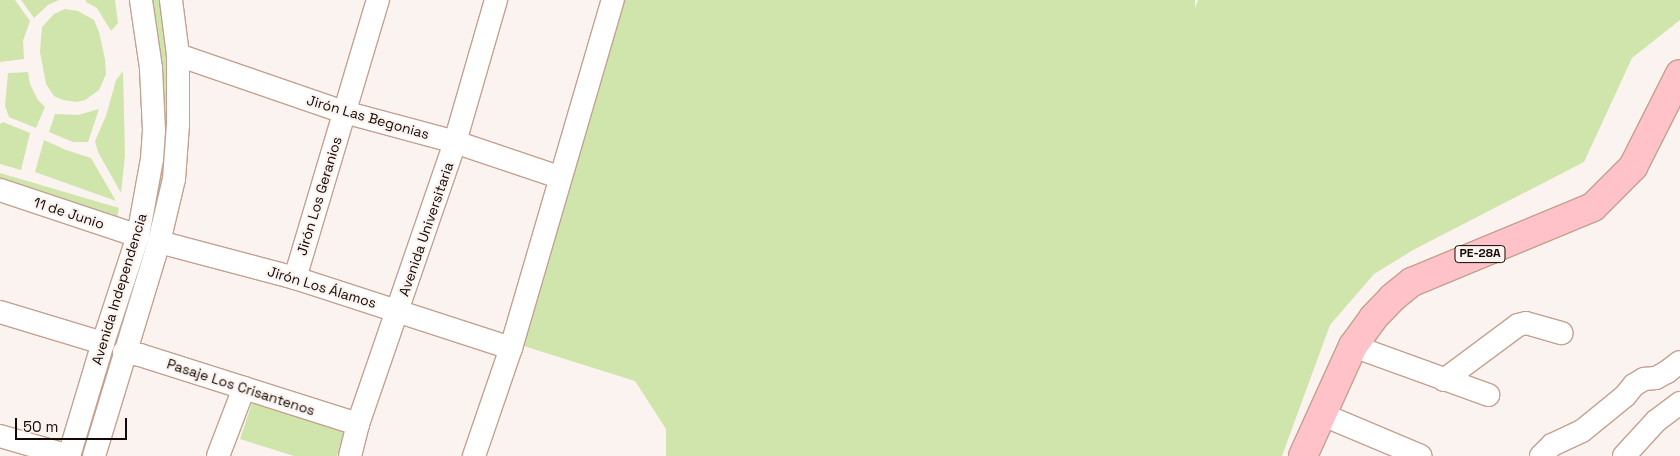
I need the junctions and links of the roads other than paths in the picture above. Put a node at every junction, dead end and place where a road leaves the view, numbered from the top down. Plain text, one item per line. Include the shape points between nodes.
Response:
1 (141, 0) edge
2 (171, 0) edge
3 (377, 0) edge
4 (496, 0) edge
5 (613, 0) edge
6 (178, 55) junction
7 (1680, 74) edge
8 (344, 112) junction
9 (455, 142) junction
10 (559, 177) junction
11 (0, 190) edge
12 (148, 239) junction
13 (295, 278) junction
14 (398, 310) junction
15 (0, 312) edge
16 (1562, 332) dead end
17 (103, 343) junction
18 (1353, 346) junction
19 (511, 348) junction
20 (124, 352) junction
21 (1680, 362) edge
22 (1444, 380) junction
23 (244, 388) junction
24 (1488, 395) dead end
25 (1680, 404) edge
26 (1321, 414) junction
27 (358, 424) junction
28 (0, 436) edge
29 (69, 456) edge
30 (94, 456) edge
31 (218, 456) edge
32 (350, 456) edge
33 (474, 456) edge
34 (1303, 456) edge
35 (1421, 456) edge
36 (1541, 456) edge
37 (1624, 456) edge

1 - 12 street, Avenida Independencia via 151,68 154,130
2 - 6 street, Avenida Independencia
3 - 8 street, Jirón Los Geranios
4 - 9 street, Avenida Universitaria
5 - 10 street
6 - 8 street, Jirón Las Begonias
6 - 12 street, Avenida Independencia via 174,180
7 - 18 highway, PE-28A via 1633,168 1593,207 1412,282 1373,318
8 - 9 street, Jirón Las Begonias
8 - 13 street, Jirón Los Geranios
9 - 10 street, Jirón Las Begonias
9 - 14 street, Avenida Universitaria
10 - 19 street
11 - 12 street, 11 de Junio
12 - 13 street, Jirón Los Álamos
12 - 17 street, Avenida Independencia
12 - 20 street, Avenida Independencia
13 - 14 street, Jirón Los Álamos
14 - 19 street, Jirón Los Álamos
14 - 27 street, Avenida Universitaria
15 - 17 street
16 - 22 street via 1526,323 1518,325
17 - 29 street, Avenida Independencia
18 - 22 street
18 - 26 highway, PE-28A
19 - 33 street
20 - 23 street, Pasaje Los Crisantenos
20 - 30 street, Avenida Independencia
21 - 36 street via 1656,378 1644,379 1582,431 1552,445
22 - 24 street
23 - 27 street, Pasaje Los Crisantenos
23 - 31 street
25 - 37 street via 1656,421
26 - 34 highway, PE-28A
26 - 35 street
27 - 32 street, Avenida Universitaria
28 - 29 street

